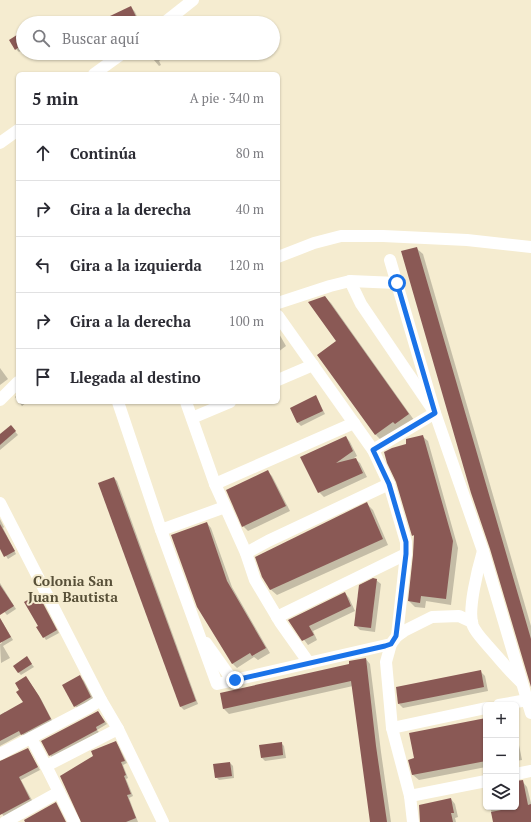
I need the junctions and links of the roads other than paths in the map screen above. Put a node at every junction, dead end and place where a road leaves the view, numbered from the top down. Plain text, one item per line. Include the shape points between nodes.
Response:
1 (189, 2) edge
2 (172, 16) edge
3 (113, 60) edge
4 (97, 72) edge
5 (16, 131) edge
6 (0, 143) edge
7 (531, 247) edge
8 (280, 256) edge
9 (390, 260) dead end
10 (350, 281) junction
11 (397, 283) junction
12 (280, 302) edge
13 (280, 319) edge
14 (313, 364) junction
15 (280, 379) edge
16 (16, 384) edge
17 (0, 400) edge
18 (119, 404) edge
19 (187, 404) edge
20 (225, 404) edge
21 (435, 413) junction
22 (192, 418) junction
23 (354, 423) junction
24 (373, 450) junction
25 (215, 484) junction
26 (389, 484) junction
27 (0, 502) edge
28 (225, 507) junction
29 (162, 530) junction
30 (483, 551) junction
31 (246, 553) junction
32 (406, 554) junction
33 (277, 618) junction
34 (472, 622) junction
35 (394, 640) junction
36 (309, 663) junction
37 (522, 683) junction
38 (101, 700) junction
39 (527, 700) junction
40 (516, 702) edge
41 (483, 709) edge
42 (531, 713) edge
43 (392, 728) junction
44 (118, 729) junction
45 (31, 738) junction
46 (0, 754) edge
47 (46, 766) junction
48 (531, 770) edge
49 (519, 773) edge
50 (483, 782) edge
51 (59, 792) junction
52 (410, 796) junction
53 (5, 822) edge
54 (74, 822) edge
55 (163, 822) edge
56 (413, 822) edge

1 - 2 street
3 - 4 street
5 - 6 street
7 - 8 street via 467,240 341,236
9 - 11 street
10 - 11 street
10 - 12 street
10 - 21 street via 361,304
11 - 21 street
13 - 14 street
14 - 15 street
14 - 23 street
16 - 17 street
18 - 29 street
19 - 22 street
20 - 22 street
21 - 24 street
21 - 30 street
22 - 25 street
23 - 24 street
23 - 25 street
24 - 26 street
25 - 28 street
26 - 31 street
26 - 32 street via 406,542
27 - 38 street
28 - 29 street
28 - 31 street
29 - 36 street via 216,684
30 - 34 street via 478,569
30 - 37 street
31 - 33 street via 255,580
32 - 33 street
32 - 35 street
33 - 36 street
34 - 35 street via 459,616 432,618 409,628
34 - 37 street via 482,639
35 - 36 street
35 - 43 street via 386,662
37 - 39 street
38 - 44 street
38 - 45 street
39 - 40 street
39 - 42 street
41 - 43 street
43 - 52 street
44 - 47 street
44 - 55 street
45 - 46 street
45 - 47 street
47 - 51 street
48 - 49 street
50 - 52 street
51 - 53 street
51 - 54 street
52 - 56 street

